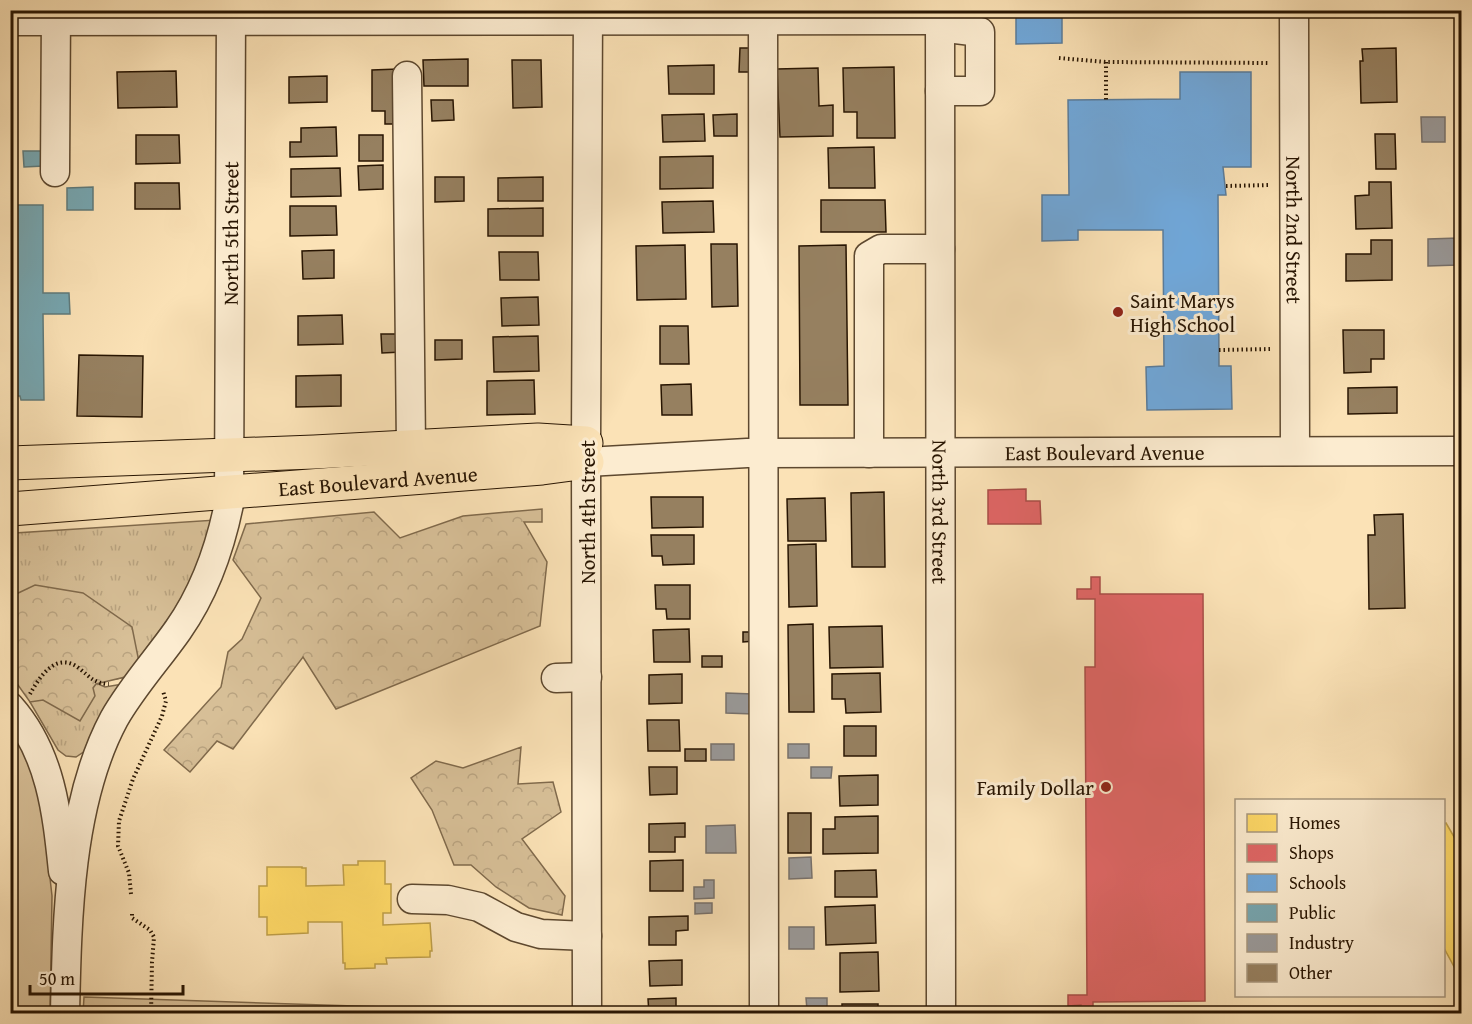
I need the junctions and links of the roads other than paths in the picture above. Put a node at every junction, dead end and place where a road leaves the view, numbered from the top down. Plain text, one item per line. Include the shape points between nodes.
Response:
1 (1294, 10) edge
2 (231, 15) edge
3 (589, 15) edge
4 (763, 15) edge
5 (57, 16) edge
6 (940, 19) edge
7 (10, 21) edge
8 (407, 76) dead end
9 (940, 91) junction
10 (55, 172) dead end
11 (940, 249) junction
12 (411, 447) junction
13 (1295, 451) junction
14 (1461, 451) edge
15 (586, 452) junction
16 (755, 453) junction
17 (869, 453) junction
18 (940, 453) junction
19 (230, 455) junction
20 (10, 463) edge
21 (230, 492) junction
22 (11, 520) edge
23 (587, 677) junction
24 (556, 678) dead end
25 (19, 702) edge
26 (412, 899) dead end
27 (68, 915) junction
28 (587, 936) junction
29 (65, 1014) edge
30 (587, 1014) edge
31 (764, 1014) edge
32 (941, 1014) edge

1 - 13 street, North 2nd Street
2 - 3 street
2 - 5 street
2 - 19 street, North 5th Street
3 - 4 street
3 - 15 street, North 4th Street
4 - 6 street
4 - 16 street
5 - 7 street
5 - 10 street
6 - 9 street, North 3rd Street
6 - 9 street via 980,32 980,91
8 - 12 street
9 - 11 street, North 3rd Street
11 - 17 street via 881,249 869,256
11 - 18 street, North 3rd Street
12 - 15 main road, East Boulevard Avenue via 538,440
12 - 19 main road, East Boulevard Avenue
13 - 14 street, East Boulevard Avenue
13 - 18 street, East Boulevard Avenue
15 - 16 street, East Boulevard Avenue
15 - 21 main road, East Boulevard Avenue via 542,468
15 - 23 street, North 4th Street
16 - 17 street, East Boulevard Avenue
16 - 31 street
17 - 18 street, East Boulevard Avenue
18 - 32 street, North 3rd Street
19 - 20 main road, East Boulevard Avenue
19 - 21 street, North 5th Street
21 - 22 main road, East Boulevard Avenue
21 - 27 street, North 5th Street via 211,567 192,607 127,699 96,758 83,805
23 - 24 street
23 - 28 street, North 4th Street
25 - 27 street via 47,772 57,816
26 - 28 street via 448,900 479,907 516,927 542,934
27 - 29 street
28 - 30 street, North 4th Street

